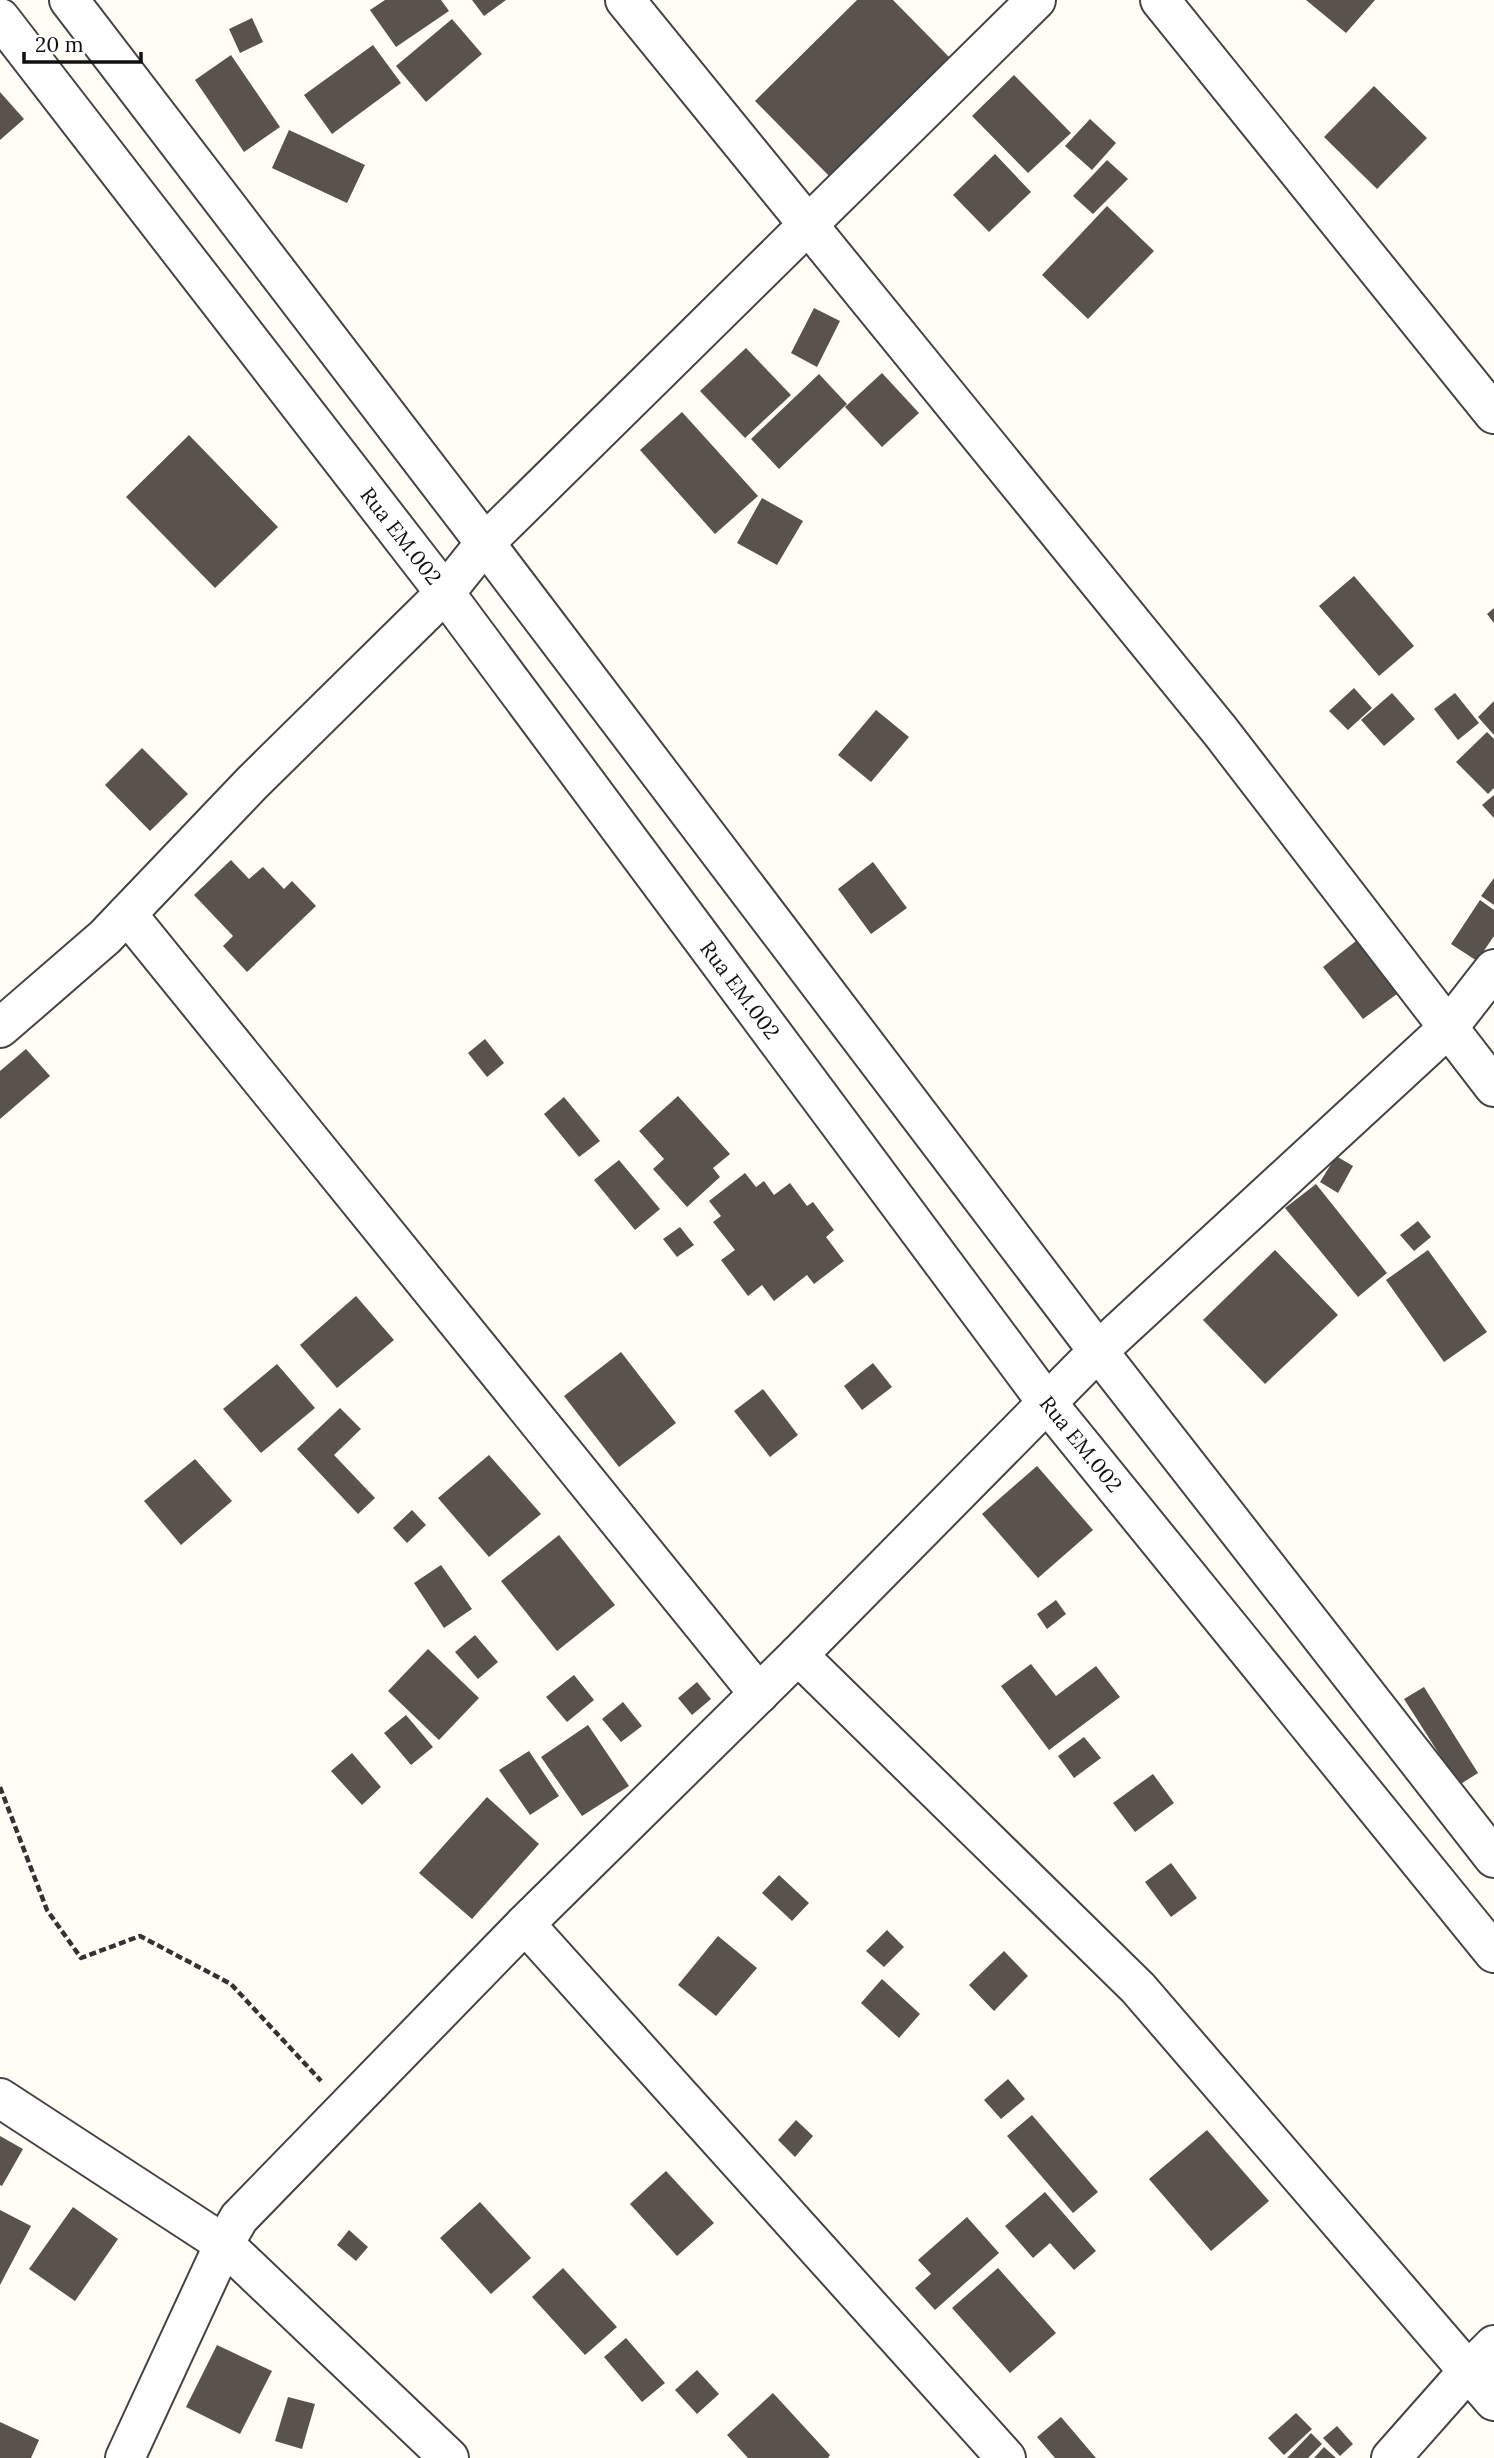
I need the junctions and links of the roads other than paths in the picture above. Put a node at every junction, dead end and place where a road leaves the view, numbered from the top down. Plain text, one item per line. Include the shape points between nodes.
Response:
1 (69, 0) edge
2 (625, 0) edge
3 (1036, 0) edge
4 (1160, 0) edge
5 (0, 18) edge
6 (808, 225) junction
7 (1494, 414) edge
8 (485, 543) junction
9 (445, 593) junction
10 (127, 914) junction
11 (1494, 969) edge
12 (0, 1028) edge
13 (1448, 1028) junction
14 (1494, 1087) edge
15 (1098, 1351) junction
16 (1048, 1404) junction
17 (798, 1655) junction
18 (759, 1694) junction
19 (1494, 1858) edge
20 (526, 1924) junction
21 (1494, 1952) edge
22 (0, 2098) edge
23 (224, 2244) junction
24 (1481, 2358) edge
25 (1494, 2401) edge
26 (125, 2458) edge
27 (449, 2458) edge
28 (1006, 2458) edge
29 (1391, 2458) edge

1 - 8 street
2 - 6 street
3 - 6 street
4 - 7 street
5 - 9 street, Rua EM.002
6 - 8 street
6 - 13 street via 1221,732
8 - 9 street
8 - 15 street
9 - 10 street
9 - 16 street, Rua EM.002
10 - 12 street
10 - 18 street
11 - 13 street
13 - 14 street
13 - 15 street
15 - 16 street
15 - 19 street
16 - 17 street
16 - 21 street, Rua EM.002
17 - 18 street
17 - 24 street via 1138,1988
18 - 20 street
20 - 23 street via 239,2218
20 - 28 street
22 - 23 street
23 - 26 street
23 - 27 street
24 - 25 street
24 - 29 street

